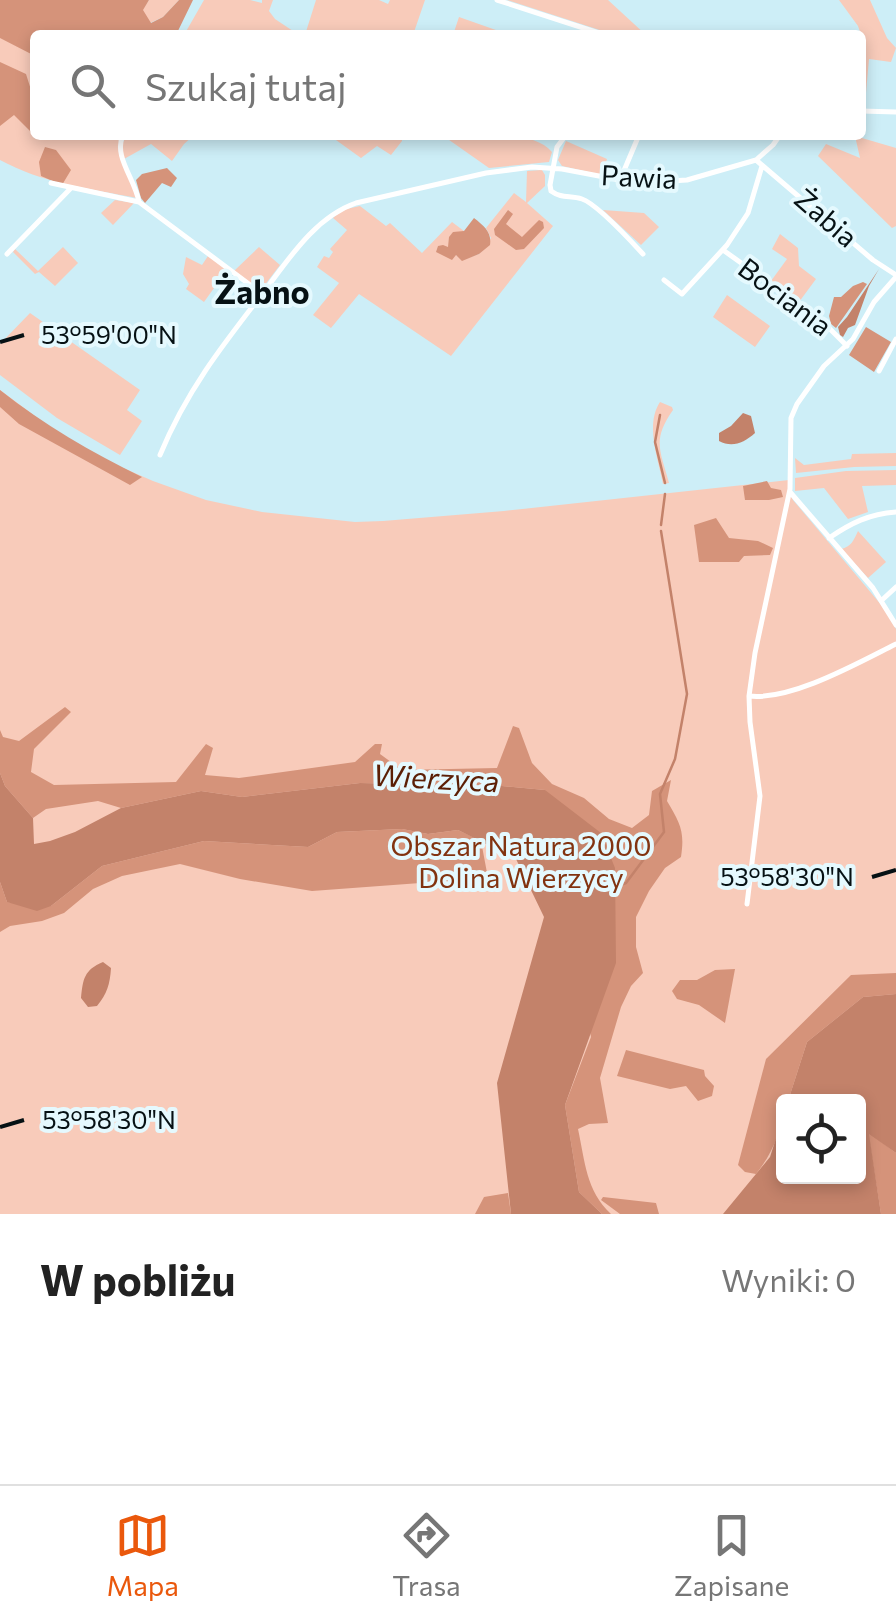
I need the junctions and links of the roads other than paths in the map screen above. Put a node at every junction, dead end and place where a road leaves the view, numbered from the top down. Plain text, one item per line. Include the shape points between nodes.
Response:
1 (498, 0) edge
2 (590, 30) edge
3 (866, 111) edge
4 (896, 112) edge
5 (120, 140) edge
6 (562, 140) edge
7 (638, 140) edge
8 (776, 140) edge
9 (756, 160) junction
10 (763, 165) junction
11 (554, 168) junction
12 (620, 180) junction
13 (51, 184) dead end
14 (70, 188) junction
15 (139, 202) junction
16 (723, 250) junction
17 (7, 254) dead end
18 (643, 254) dead end
19 (896, 276) edge
20 (664, 280) dead end
21 (262, 294) junction
22 (896, 340) edge
23 (847, 346) junction
24 (879, 371) dead end
25 (160, 456) dead end
26 (790, 492) junction
27 (896, 512) edge
28 (828, 538) junction
29 (896, 587) edge
30 (882, 600) junction
31 (896, 624) edge
32 (896, 644) edge
33 (749, 696) junction
34 (747, 904) dead end

1 - 2 street
3 - 4 street
5 - 15 street
6 - 11 street
7 - 12 street
8 - 9 street
9 - 10 street, Żabia
9 - 12 street, Pawia via 687,180
10 - 16 street via 750,210
10 - 19 street, Żabia
11 - 12 street, Pawia
11 - 18 street via 553,193 588,202
11 - 21 street, Pawia via 486,173 342,208 304,241
13 - 14 street
14 - 15 street
14 - 17 street
15 - 21 street
16 - 20 street via 682,294
16 - 23 street, Bociania
19 - 23 street
21 - 25 street, Pawia via 212,358
22 - 24 street
23 - 26 street via 794,410
26 - 28 street
26 - 33 street
27 - 28 street via 850,523
28 - 30 street
29 - 30 street
30 - 31 street
32 - 33 street via 814,683
33 - 34 street via 760,796

